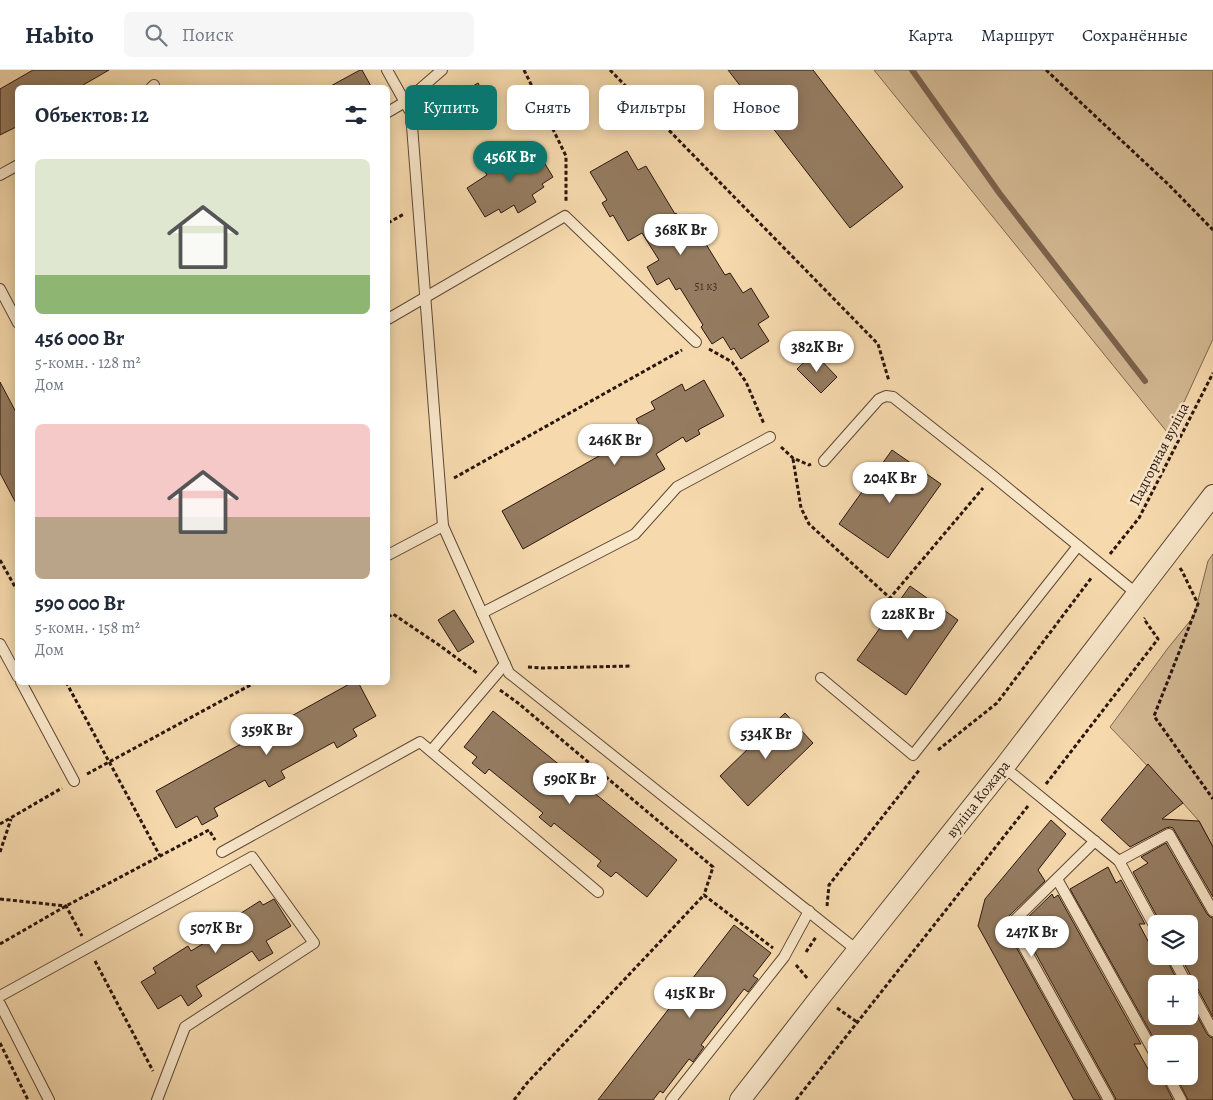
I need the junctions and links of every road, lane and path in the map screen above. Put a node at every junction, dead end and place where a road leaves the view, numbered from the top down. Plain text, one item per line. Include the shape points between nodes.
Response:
1 (387, 70) edge
2 (442, 70) edge
3 (524, 70) edge
4 (610, 70) edge
5 (1046, 70) edge
6 (425, 85) edge
7 (405, 102) joint
8 (390, 111) edge
9 (412, 130) edge
10 (15, 167) edge
11 (0, 175) edge
12 (566, 216) junction
13 (1213, 230) edge
14 (0, 289) edge
15 (426, 298) junction
16 (15, 317) edge
17 (390, 318) edge
18 (696, 342) junction
19 (1213, 373) edge
20 (893, 397) junction
21 (770, 437) junction
22 (793, 458) junction
23 (824, 461) joint
24 (993, 476) junction
25 (440, 486) junction
26 (1213, 495) edge
27 (443, 526) junction
28 (1078, 546) junction
29 (390, 554) edge
30 (1167, 556) junction
31 (0, 560) edge
32 (1188, 564) dead end
33 (1102, 565) junction
34 (1182, 570) junction
35 (1177, 577) dead end
36 (15, 587) edge
37 (1137, 594) junction
38 (1150, 612) dead end
39 (482, 613) junction
40 (390, 616) edge
41 (0, 644) edge
42 (505, 664) junction
43 (632, 666) dead end
44 (15, 672) edge
45 (820, 678) dead end
46 (489, 682) junction
47 (23, 685) edge
48 (68, 685) edge
49 (250, 685) edge
50 (431, 751) junction
51 (933, 755) dead end
52 (109, 762) junction
53 (1004, 767) junction
54 (920, 768) dead end
55 (74, 781) junction
56 (1038, 794) junction
57 (1213, 800) edge
58 (11, 818) junction
59 (0, 824) edge
60 (1095, 841) junction
61 (0, 852) edge
62 (222, 852) joint
63 (160, 856) junction
64 (1118, 861) junction
65 (1057, 878) junction
66 (598, 892) dead end
67 (704, 895) junction
68 (0, 899) edge
69 (66, 906) junction
70 (809, 911) junction
71 (1213, 911) edge
72 (1148, 915) edge
73 (825, 924) junction
74 (0, 944) edge
75 (88, 947) junction
76 (858, 951) junction
77 (784, 957) junction
78 (803, 957) dead end
79 (797, 965) junction
80 (791, 973) dead end
81 (0, 996) edge
82 (821, 996) junction
83 (0, 1004) edge
84 (1198, 1004) edge
85 (857, 1022) junction
86 (1213, 1031) edge
87 (1148, 1042) edge
88 (0, 1043) edge
89 (1173, 1085) edge
90 (162, 1087) junction
91 (28, 1100) edge
92 (50, 1100) edge
93 (157, 1100) edge
94 (514, 1100) edge
95 (671, 1100) edge
96 (740, 1100) edge
97 (796, 1100) edge
98 (1109, 1100) edge
99 (1181, 1100) edge

1 - 7 lane
2 - 6 lane
3 - 12 path via 566,156
4 - 20 path via 878,344
5 - 13 path via 1170,184
7 - 8 lane
9 - 15 lane
10 - 11 lane
12 - 15 lane
12 - 18 lane
14 - 16 lane
15 - 17 lane
15 - 25 lane
18 - 21 path via 732,362 746,382
18 - 25 path
19 - 33 path, Падгорная вуліца via 1139,518
20 - 23 lane via 879,399
20 - 24 lane
21 - 22 path
21 - 39 lane via 677,487 635,534
22 - 23 path via 809,465
22 - 24 path via 801,508 809,524 890,598
24 - 28 lane
25 - 27 lane
26 - 30 street, вуліца Кожара
27 - 29 lane
27 - 39 lane
28 - 33 lane
28 - 45 lane via 913,755
30 - 34 path
30 - 37 street, вуліца Кожара
31 - 36 path
32 - 34 path
33 - 37 lane
33 - 51 path, Падгорная вуліца via 997,703
34 - 35 path
34 - 57 path via 1198,604 1154,716
37 - 53 street, вуліца Кожара
38 - 56 path via 1144,619 1158,639
39 - 42 lane
40 - 46 path via 393,614
41 - 44 lane
42 - 43 path via 541,668
42 - 46 lane
42 - 70 lane via 509,674
46 - 50 lane
46 - 67 path via 713,868
47 - 55 lane
48 - 52 path
49 - 52 path
50 - 62 lane via 420,742
50 - 66 lane
52 - 55 path
52 - 63 path
53 - 56 lane
53 - 76 street, вуліца Кожара
54 - 73 path via 829,885
55 - 58 path
56 - 60 lane
56 - 85 path
58 - 59 path
58 - 61 path
60 - 64 lane
60 - 65 lane
62 - 63 path via 209,830
63 - 69 path
64 - 71 lane via 1169,834
64 - 72 lane
65 - 87 lane
65 - 98 lane via 1011,924
67 - 77 path
67 - 94 path
68 - 69 path
69 - 74 path
69 - 75 path
70 - 73 lane
70 - 77 lane
73 - 76 lane
73 - 78 path
75 - 81 lane
75 - 90 path
75 - 90 lane via 252,857 314,944 185,1027
76 - 82 street, вуліца Кожара
77 - 79 path
77 - 95 lane
79 - 80 path
79 - 82 path
82 - 85 path
82 - 96 street, вуліца Кожара
83 - 92 lane
84 - 86 lane
85 - 97 path
88 - 91 path
89 - 99 lane
90 - 93 lane

